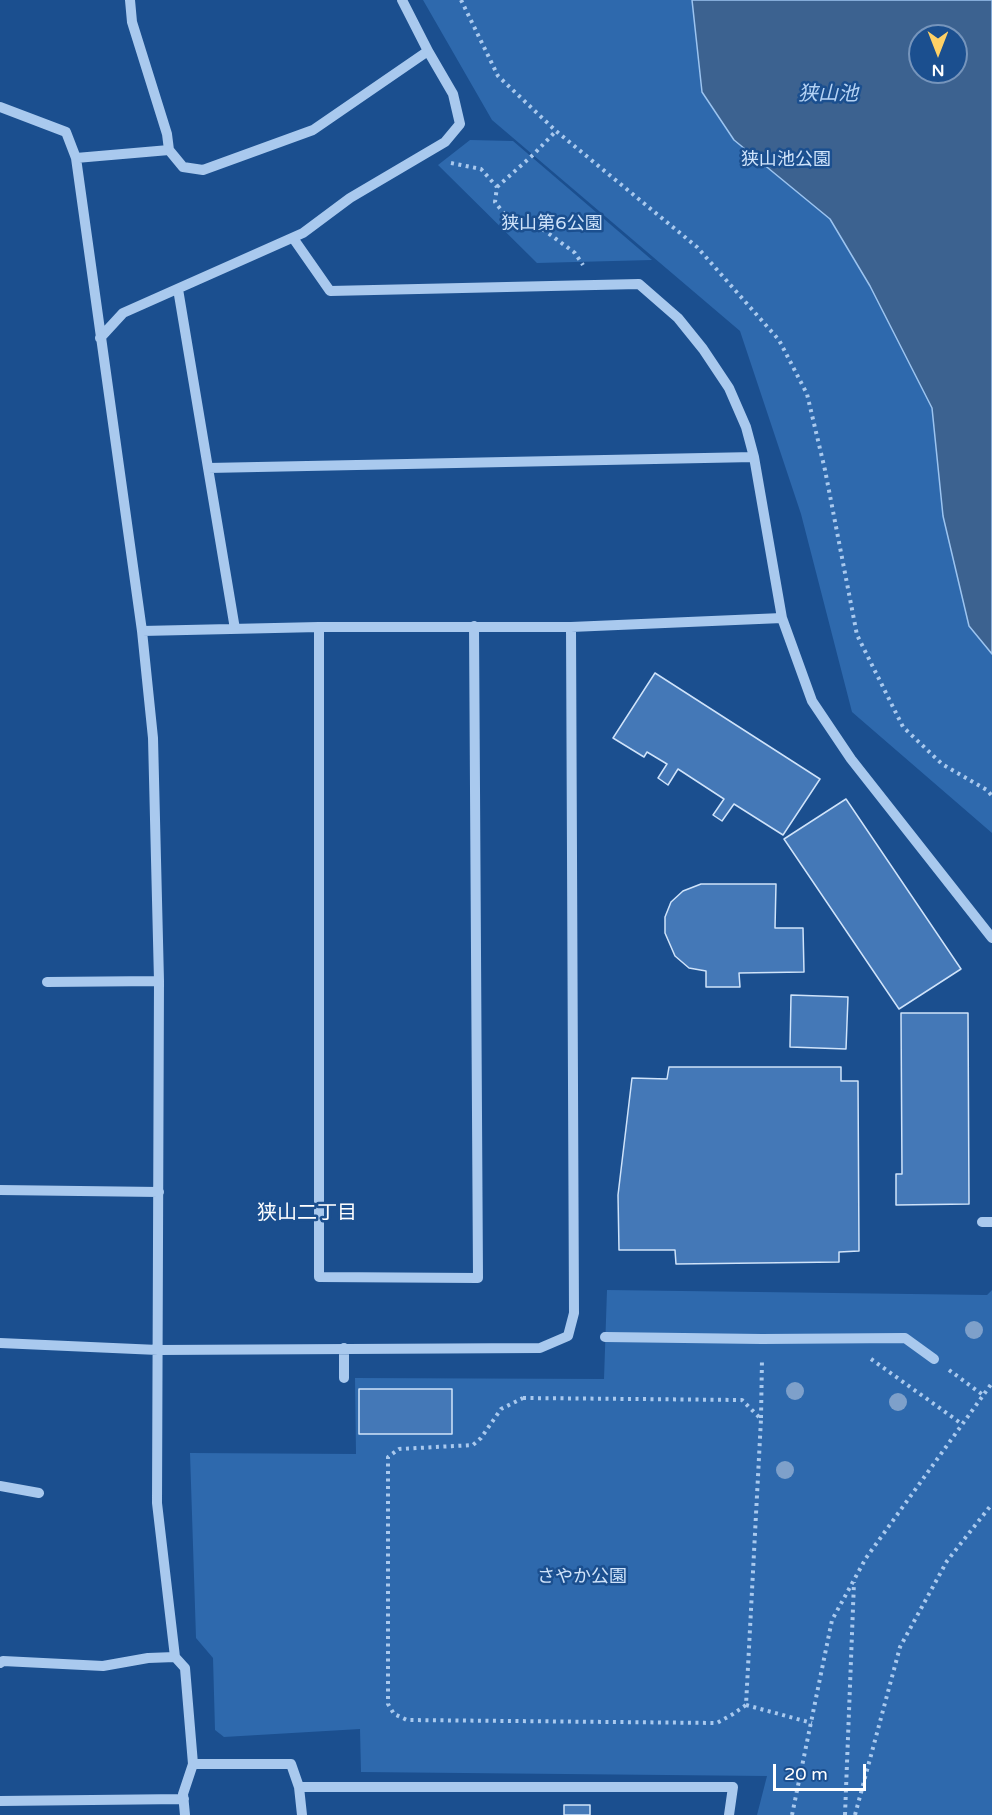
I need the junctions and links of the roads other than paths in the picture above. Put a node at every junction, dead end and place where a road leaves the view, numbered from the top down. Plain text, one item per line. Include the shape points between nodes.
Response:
1 (130, 0) edge
2 (402, 0) edge
3 (428, 51) junction
4 (0, 107) edge
5 (169, 150) junction
6 (76, 158) junction
7 (293, 238) junction
8 (178, 289) junction
9 (100, 338) junction
10 (754, 457) junction
11 (208, 468) junction
12 (782, 618) junction
13 (474, 626) junction
14 (319, 627) junction
15 (571, 627) junction
16 (235, 629) junction
17 (142, 632) junction
18 (992, 938) edge
19 (159, 981) junction
20 (46, 982) dead end
21 (0, 1190) edge
22 (159, 1192) junction
23 (604, 1337) dead end
24 (0, 1343) edge
25 (344, 1348) junction
26 (158, 1350) junction
27 (934, 1359) road end
28 (344, 1378) dead end
29 (0, 1486) edge
30 (39, 1493) dead end
31 (175, 1657) junction
32 (0, 1663) edge
33 (193, 1764) junction
34 (299, 1787) junction
35 (184, 1799) junction
36 (0, 1801) edge
37 (185, 1815) edge
38 (302, 1815) edge
39 (729, 1815) edge

1 - 5 street via 132,22
2 - 3 street
3 - 5 street via 314,130 287,141 203,170 183,167
3 - 7 street via 453,94 460,124 445,142 350,198
4 - 6 street via 66,132
5 - 6 street
6 - 9 street
7 - 8 street
7 - 10 street via 330,291 639,285 678,318 703,349 729,388
8 - 9 street via 123,313
8 - 11 street
9 - 17 street
10 - 11 street
10 - 12 street
11 - 16 street
12 - 15 street
12 - 18 street via 812,701 851,759
13 - 14 street
13 - 14 street via 478,1278 319,1277
13 - 15 street
14 - 16 street
15 - 25 street via 574,1313 568,1336 540,1348
16 - 17 street
17 - 19 street via 153,738
19 - 20 street
19 - 22 street
21 - 22 street
22 - 26 street
23 - 27 street via 904,1338
24 - 26 street
25 - 26 street
25 - 28 street
26 - 31 street via 157,1503
29 - 30 street
31 - 32 street via 103,1666
31 - 33 street via 185,1668
33 - 34 street via 291,1764
33 - 35 street
34 - 38 street
34 - 39 street via 733,1787
35 - 36 street
35 - 37 street

